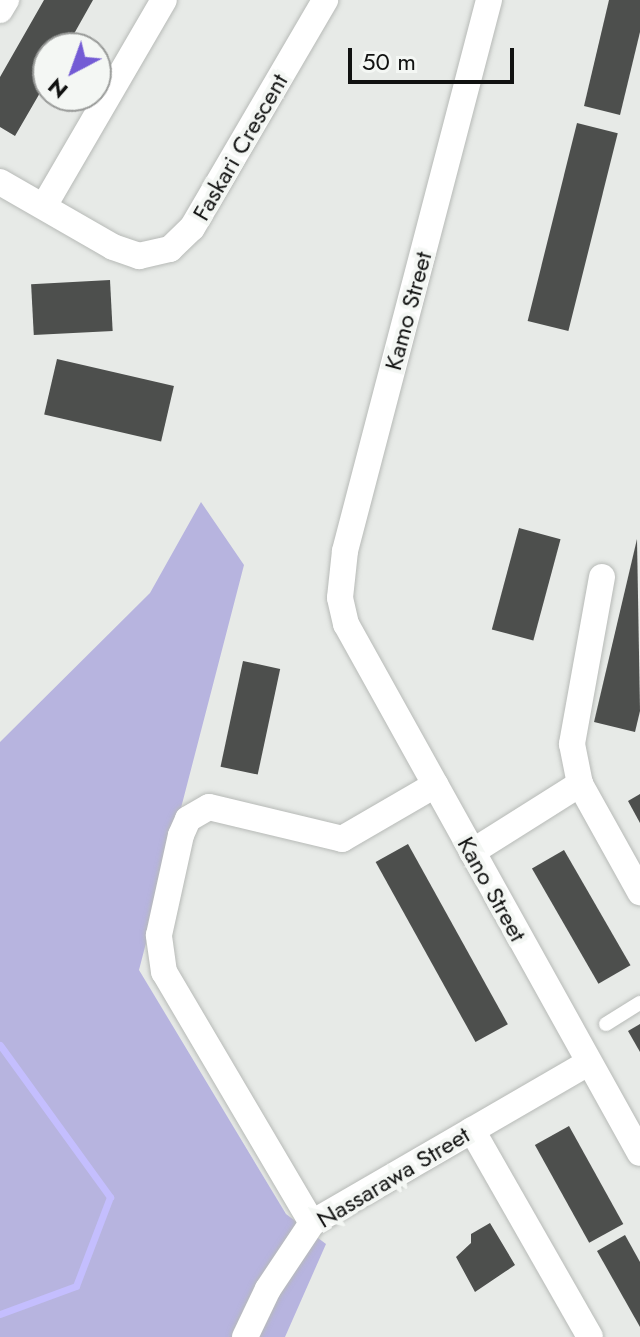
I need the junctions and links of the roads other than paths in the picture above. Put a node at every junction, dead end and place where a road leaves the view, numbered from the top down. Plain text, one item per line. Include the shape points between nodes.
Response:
1 (6, 0) edge
2 (164, 0) edge
3 (325, 0) edge
4 (489, 0) edge
5 (0, 10) edge
6 (0, 182) edge
7 (44, 206) junction
8 (602, 577) dead end
9 (346, 624) joint
10 (580, 784) junction
11 (435, 785) junction
12 (472, 852) junction
13 (640, 892) edge
14 (640, 1003) edge
15 (606, 1024) dead end
16 (588, 1063) junction
17 (472, 1130) junction
18 (640, 1153) edge
19 (312, 1223) junction
20 (245, 1337) edge
21 (590, 1337) edge

1 - 5 street
2 - 7 street
3 - 7 street, Faskari Crescent via 192,228 170,249 139,256 126,252
4 - 9 street, Kamo Street via 345,551 340,598
6 - 7 street, Faskari Crescent
8 - 10 street via 572,744
9 - 11 street, Kano Street
10 - 12 street
10 - 13 street
11 - 12 street, Kano Street
11 - 19 street via 342,839 209,807 188,819 181,835 159,935 164,972
12 - 16 street, Kano Street
14 - 15 lane
16 - 17 street, Nassarawa Street
16 - 18 street, Kano Street
17 - 19 street, Nassarawa Street
17 - 21 street
19 - 20 street, Nassarawa Street via 268,1289

